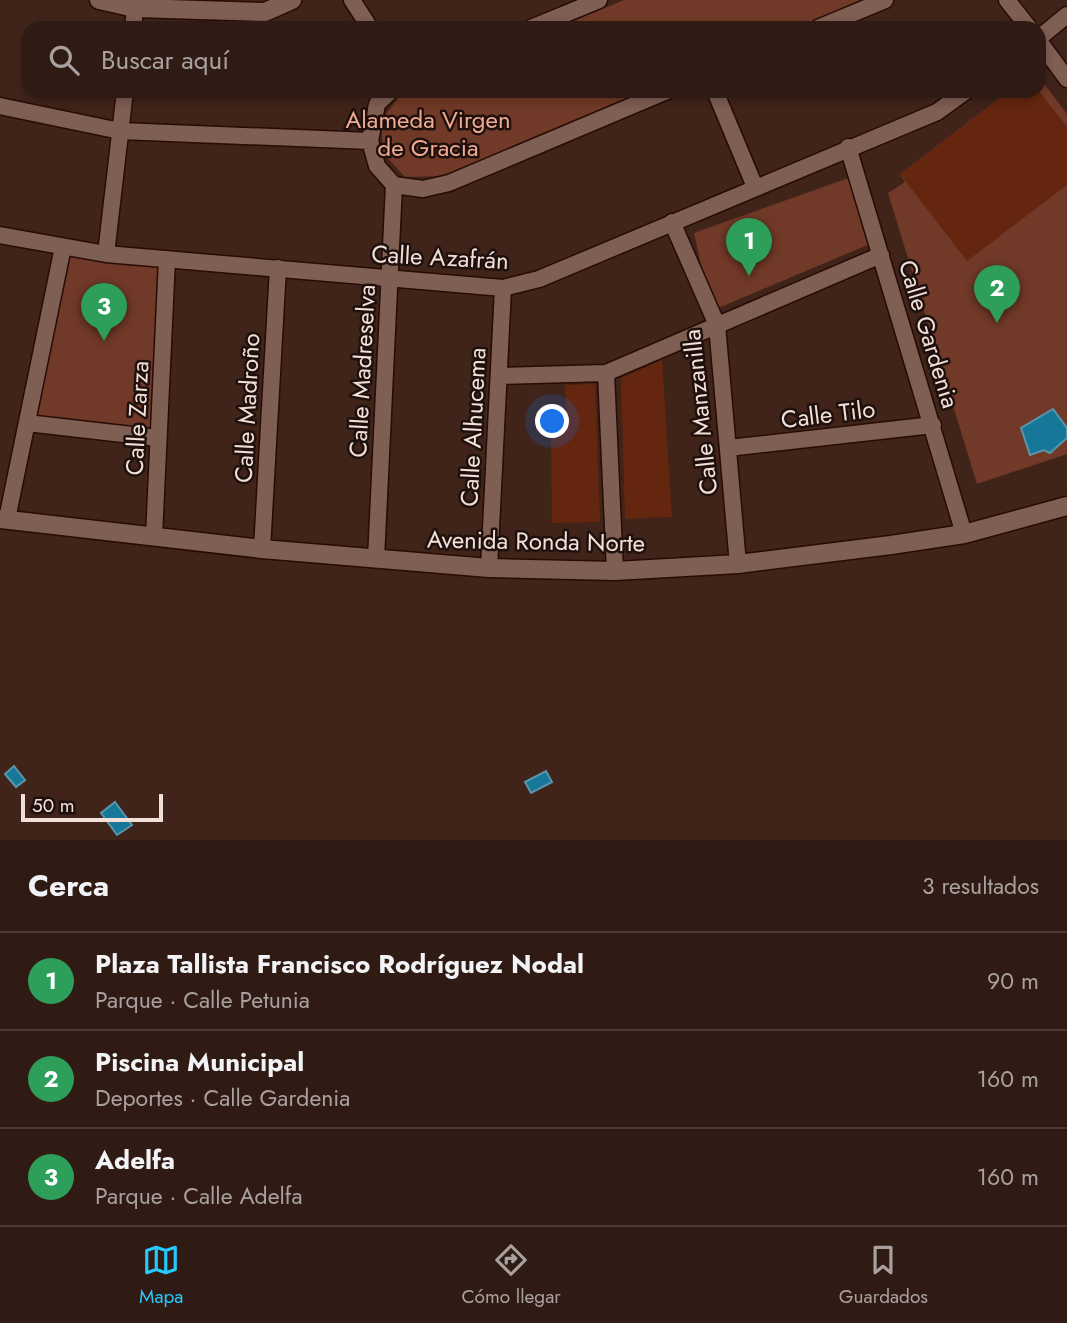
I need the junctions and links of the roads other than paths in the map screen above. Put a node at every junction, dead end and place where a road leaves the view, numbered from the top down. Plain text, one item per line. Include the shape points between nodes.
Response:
1 (99, 0) edge
2 (292, 0) edge
3 (352, 0) edge
4 (599, 0) edge
5 (885, 0) edge
6 (1007, 0) edge
7 (135, 8) junction
8 (1067, 15) edge
9 (134, 21) edge
10 (366, 21) edge
11 (548, 21) edge
12 (835, 21) edge
13 (1024, 21) edge
14 (1046, 34) edge
15 (1046, 50) edge
16 (1067, 79) edge
17 (124, 98) edge
18 (383, 98) edge
19 (650, 98) edge
20 (718, 98) edge
21 (956, 98) edge
22 (0, 106) edge
23 (121, 131) junction
24 (370, 141) junction
25 (848, 147) junction
26 (394, 185) junction
27 (755, 187) junction
28 (672, 222) junction
29 (0, 235) edge
30 (63, 247) junction
31 (106, 254) junction
32 (881, 255) junction
33 (167, 259) junction
34 (278, 268) junction
35 (390, 278) junction
36 (503, 288) junction
37 (717, 325) junction
38 (606, 373) junction
39 (499, 376) junction
40 (27, 423) junction
41 (933, 425) junction
42 (158, 438) junction
43 (728, 448) junction
44 (1067, 506) edge
45 (4, 519) edge
46 (964, 534) junction
47 (153, 536) junction
48 (262, 549) junction
49 (376, 559) junction
50 (738, 564) junction
51 (489, 568) junction
52 (615, 571) junction

1 - 7 street
2 - 7 street via 265,12
3 - 10 street
4 - 11 street
5 - 12 street
6 - 13 street
7 - 9 street
8 - 14 street
15 - 16 street
17 - 23 street
18 - 24 street via 377,104
19 - 26 street via 449,183 423,189
20 - 27 street
21 - 25 street, Calle Azafrán via 937,112
22 - 23 street
23 - 24 street
23 - 31 street
24 - 26 street via 377,166
25 - 27 street, Calle Azafrán
25 - 32 street, Calle Gardenia
26 - 35 street, Calle Madreselva
27 - 28 street, Calle Azafrán
28 - 36 street, Calle Azafrán via 539,279
28 - 37 street, Calle Manzanilla
29 - 30 street, Calle Azafrán
30 - 31 street, Calle Azafrán
30 - 40 street
31 - 33 street, Calle Azafrán
32 - 37 street
32 - 41 street, Calle Gardenia
33 - 34 street, Calle Azafrán
33 - 42 street, Calle Zarza
34 - 35 street, Calle Azafrán
34 - 48 street, Calle Madroño
35 - 36 street, Calle Azafrán
35 - 49 street, Calle Madreselva
36 - 39 street, Calle Alhucema
37 - 38 street
37 - 43 street, Calle Manzanilla
38 - 39 street
38 - 52 street
39 - 51 street, Calle Alhucema
40 - 42 street
40 - 45 street
41 - 43 street, Calle Tilo
41 - 46 street, Calle Gardenia
42 - 47 street, Calle Zarza
43 - 50 street, Calle Manzanilla
44 - 46 street, Avenida Ronda Norte
45 - 47 street, Avenida Ronda Norte
46 - 50 street, Avenida Ronda Norte
47 - 48 street, Avenida Ronda Norte
48 - 49 street, Avenida Ronda Norte
49 - 51 street, Avenida Ronda Norte
50 - 52 street, Avenida Ronda Norte
51 - 52 street, Avenida Ronda Norte

